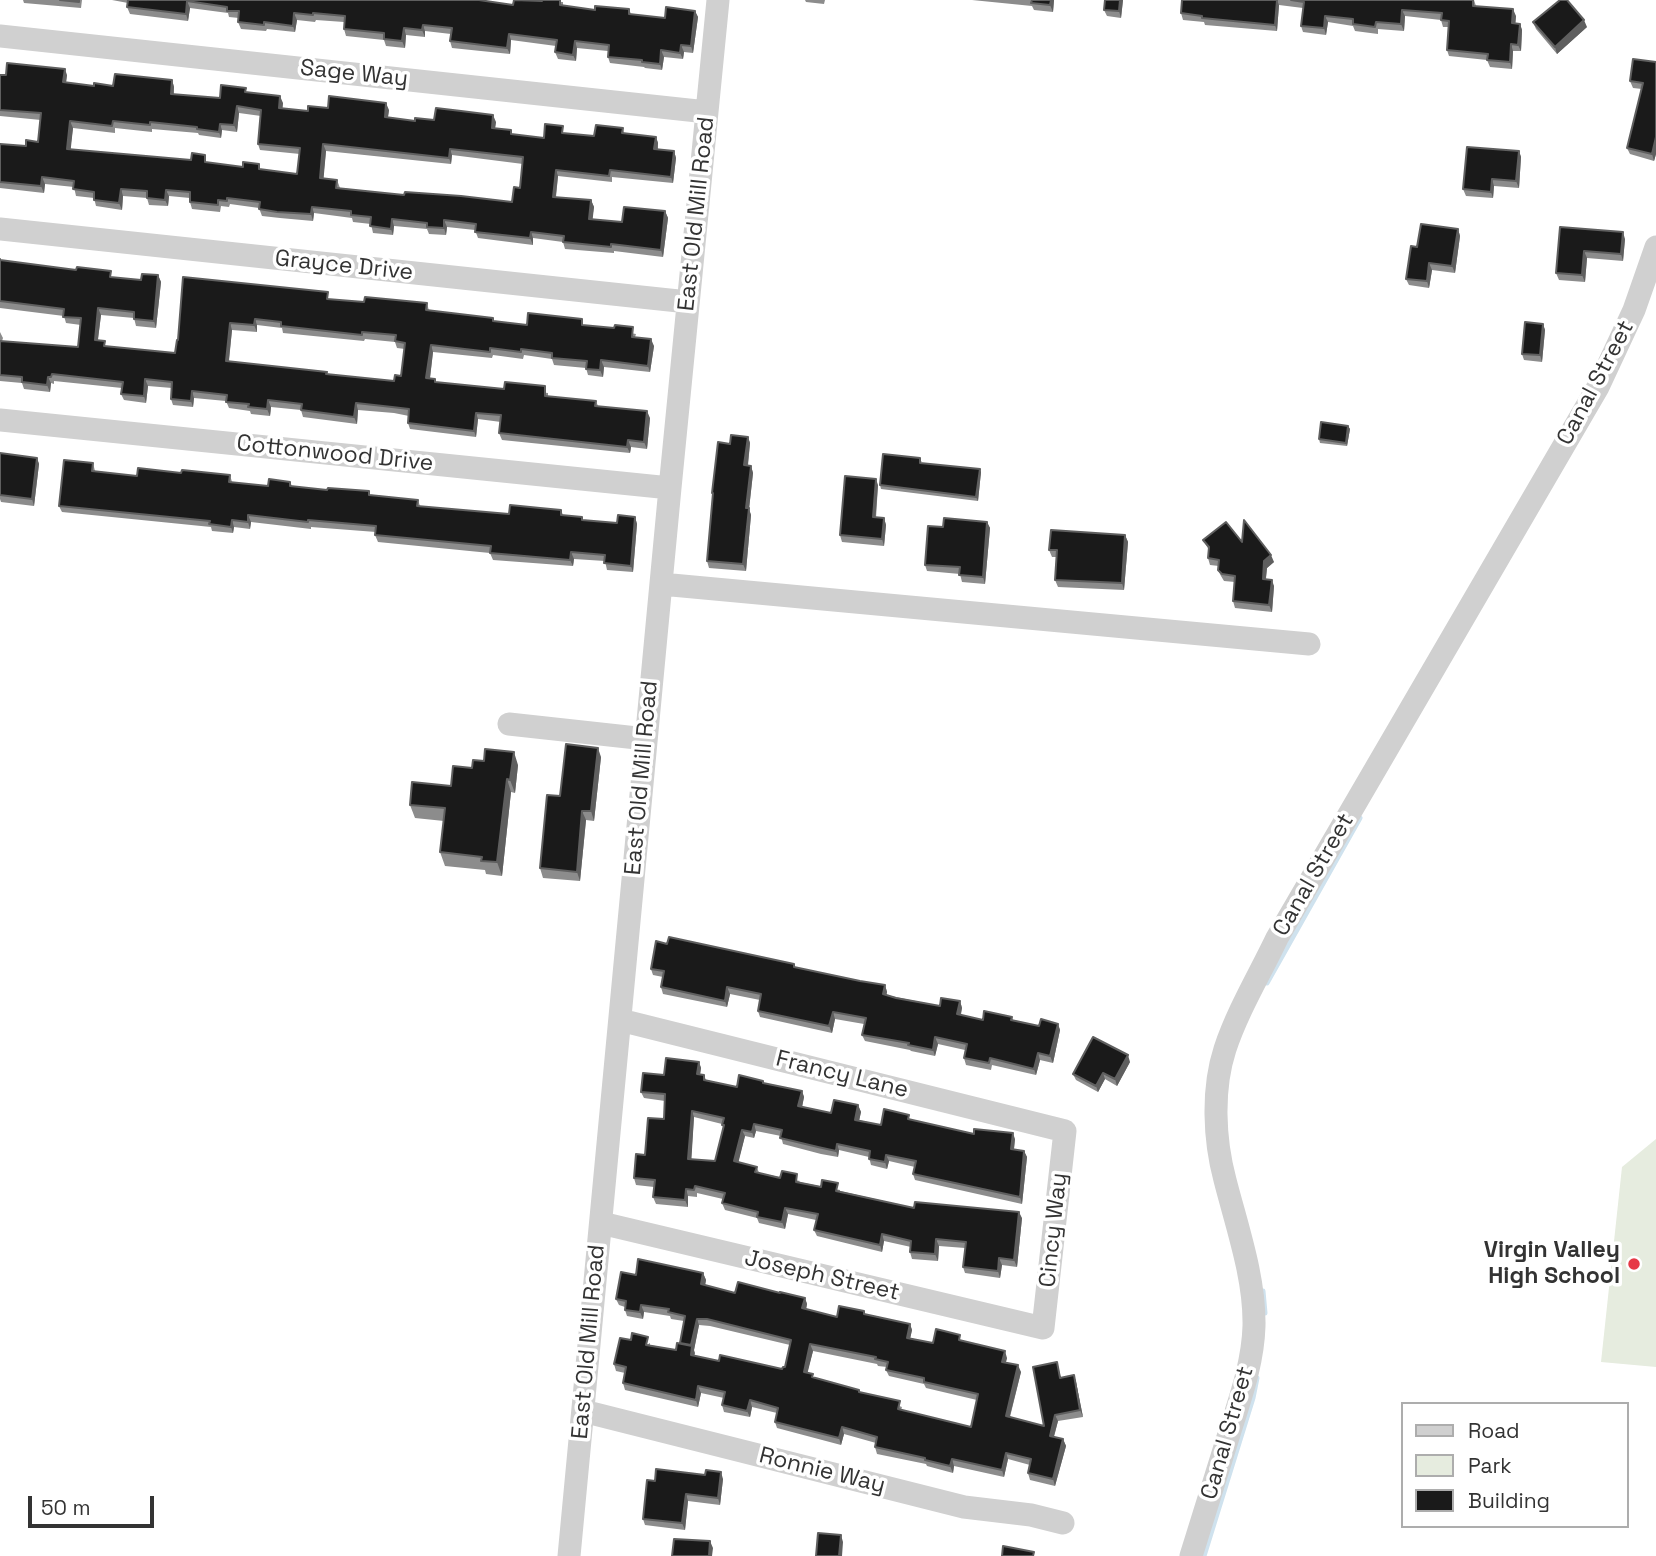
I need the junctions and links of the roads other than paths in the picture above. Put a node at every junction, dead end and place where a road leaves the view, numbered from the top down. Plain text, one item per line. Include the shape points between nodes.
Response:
1 (718, 0) edge
2 (0, 36) edge
3 (707, 112) junction
4 (0, 229) edge
5 (1656, 247) edge
6 (688, 302) junction
7 (0, 421) edge
8 (670, 488) junction
9 (661, 584) junction
10 (1309, 644) dead end
11 (509, 724) dead end
12 (646, 739) junction
13 (620, 1020) junction
14 (1065, 1131) joint
15 (601, 1223) junction
16 (1043, 1328) joint
17 (583, 1411) junction
18 (1063, 1523) dead end
19 (569, 1556) edge
20 (1191, 1556) edge

1 - 3 street, East Old Mill Road
2 - 3 street, Sage Way
3 - 6 street, East Old Mill Road
4 - 6 street, Grayce Drive
5 - 20 street, Canal Street via 1634,310 1598,387 1278,938 1225,1051 1217,1096 1219,1146 1254,1310 1253,1344
6 - 8 street, East Old Mill Road
7 - 8 street, Cottonwood Drive
8 - 9 street, East Old Mill Road
9 - 10 street
9 - 12 street, East Old Mill Road
11 - 12 street
12 - 13 street, East Old Mill Road
13 - 14 street, Francy Lane
13 - 15 street, East Old Mill Road
14 - 16 street, Cincy Way
15 - 16 street, Joseph Street
15 - 17 street, East Old Mill Road
17 - 18 street, Ronnie Way via 964,1507
17 - 19 street, East Old Mill Road

